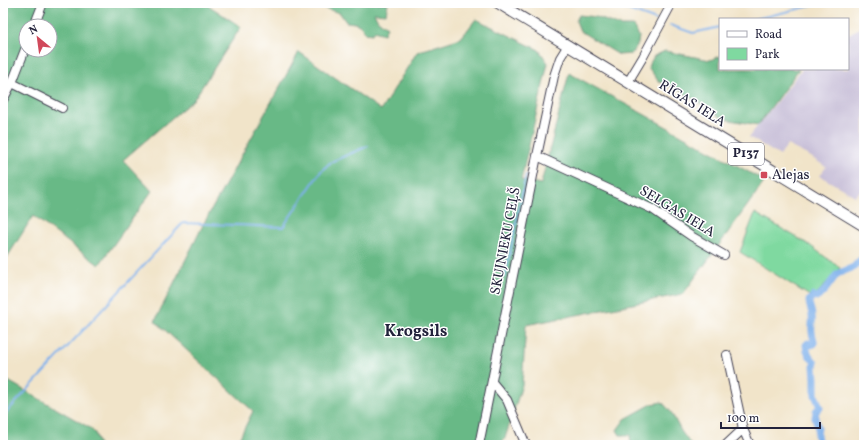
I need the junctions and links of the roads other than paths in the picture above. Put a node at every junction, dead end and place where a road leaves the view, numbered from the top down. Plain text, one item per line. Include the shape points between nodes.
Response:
1 (43, 3) edge
2 (498, 3) edge
3 (672, 3) edge
4 (37, 18) edge
5 (568, 45) junction
6 (22, 58) edge
7 (628, 82) junction
8 (12, 83) junction
9 (3, 100) edge
10 (62, 108) dead end
11 (537, 156) junction
12 (864, 226) edge
13 (724, 255) dead end
14 (727, 355) dead end
15 (492, 382) junction
16 (743, 430) junction
17 (479, 445) edge
18 (526, 445) edge
19 (726, 445) edge
20 (750, 445) edge

1 - 4 street
2 - 5 main road, P137
3 - 7 street
5 - 7 main road, P137
5 - 11 street, SKUJNIEKU CEĻŠ via 556,69
6 - 8 street
7 - 12 main road, RĪGAS IELA / P137
8 - 9 street
8 - 10 street
11 - 13 street, SELGAS IELA via 652,209
11 - 15 street, SKUJNIEKU CEĻŠ
14 - 16 street
15 - 17 street, SKUJNIEKU CEĻŠ
15 - 18 street via 507,400
16 - 19 street
16 - 20 street

